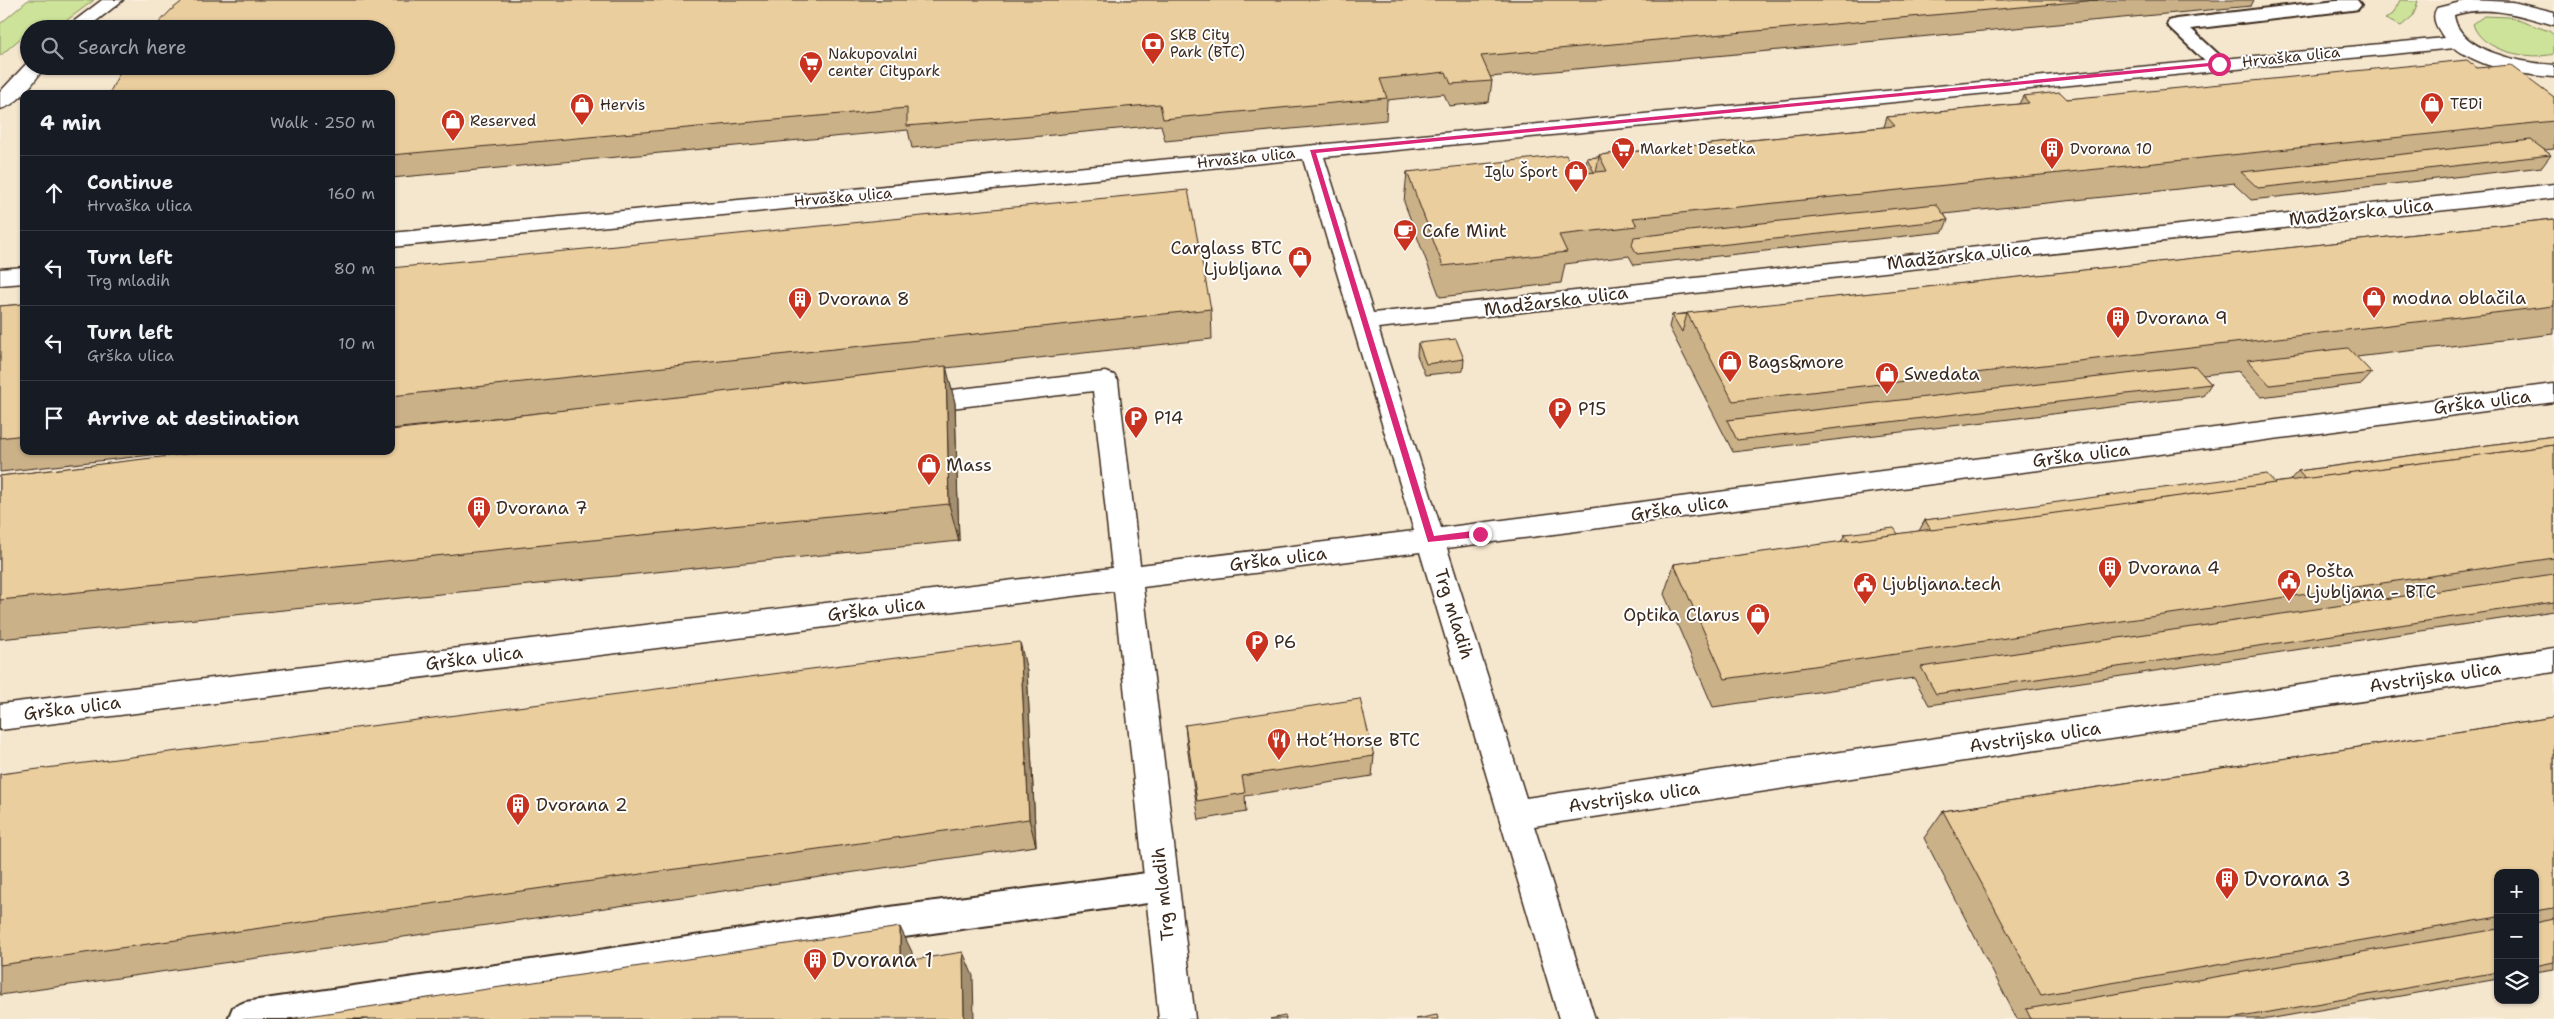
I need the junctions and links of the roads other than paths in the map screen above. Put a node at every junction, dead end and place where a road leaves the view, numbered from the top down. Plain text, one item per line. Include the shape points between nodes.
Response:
1 (114, 0) edge
2 (2345, 0) edge
3 (2466, 1) edge
4 (2554, 18) edge
5 (85, 20) edge
6 (2459, 42) junction
7 (2219, 64) junction
8 (2554, 71) edge
9 (28, 75) edge
10 (20, 103) edge
11 (0, 104) edge
12 (1312, 152) junction
13 (2554, 191) edge
14 (395, 240) edge
15 (20, 275) edge
16 (0, 277) edge
17 (1363, 322) junction
18 (2554, 393) edge
19 (898, 406) edge
20 (1431, 540) junction
21 (1128, 577) junction
22 (2554, 660) edge
23 (0, 717) edge
24 (1515, 814) junction
25 (1162, 886) junction
26 (245, 1019) edge
27 (1177, 1019) edge
28 (1577, 1019) edge

1 - 5 street
2 - 7 lane via 2352,5 2176,25
3 - 4 street via 2503,3
3 - 6 street via 2444,12 2442,21
6 - 7 street, Hrvaška ulica
6 - 8 street via 2498,61 2521,68
7 - 12 street, Hrvaška ulica
9 - 11 street
10 - 11 street
12 - 14 street, Hrvaška ulica
12 - 17 street, Trg mladih
13 - 17 street, Madžarska ulica
15 - 16 street
17 - 20 street, Trg mladih
18 - 20 street, Grška ulica
19 - 21 street, Trg mladih via 1105,381
20 - 21 street, Grška ulica
20 - 24 street, Trg mladih
21 - 23 street, Grška ulica
21 - 25 street, Trg mladih
22 - 24 street, Avstrijska ulica
24 - 28 street, Trg mladih
25 - 26 lane
25 - 27 street, Trg mladih

